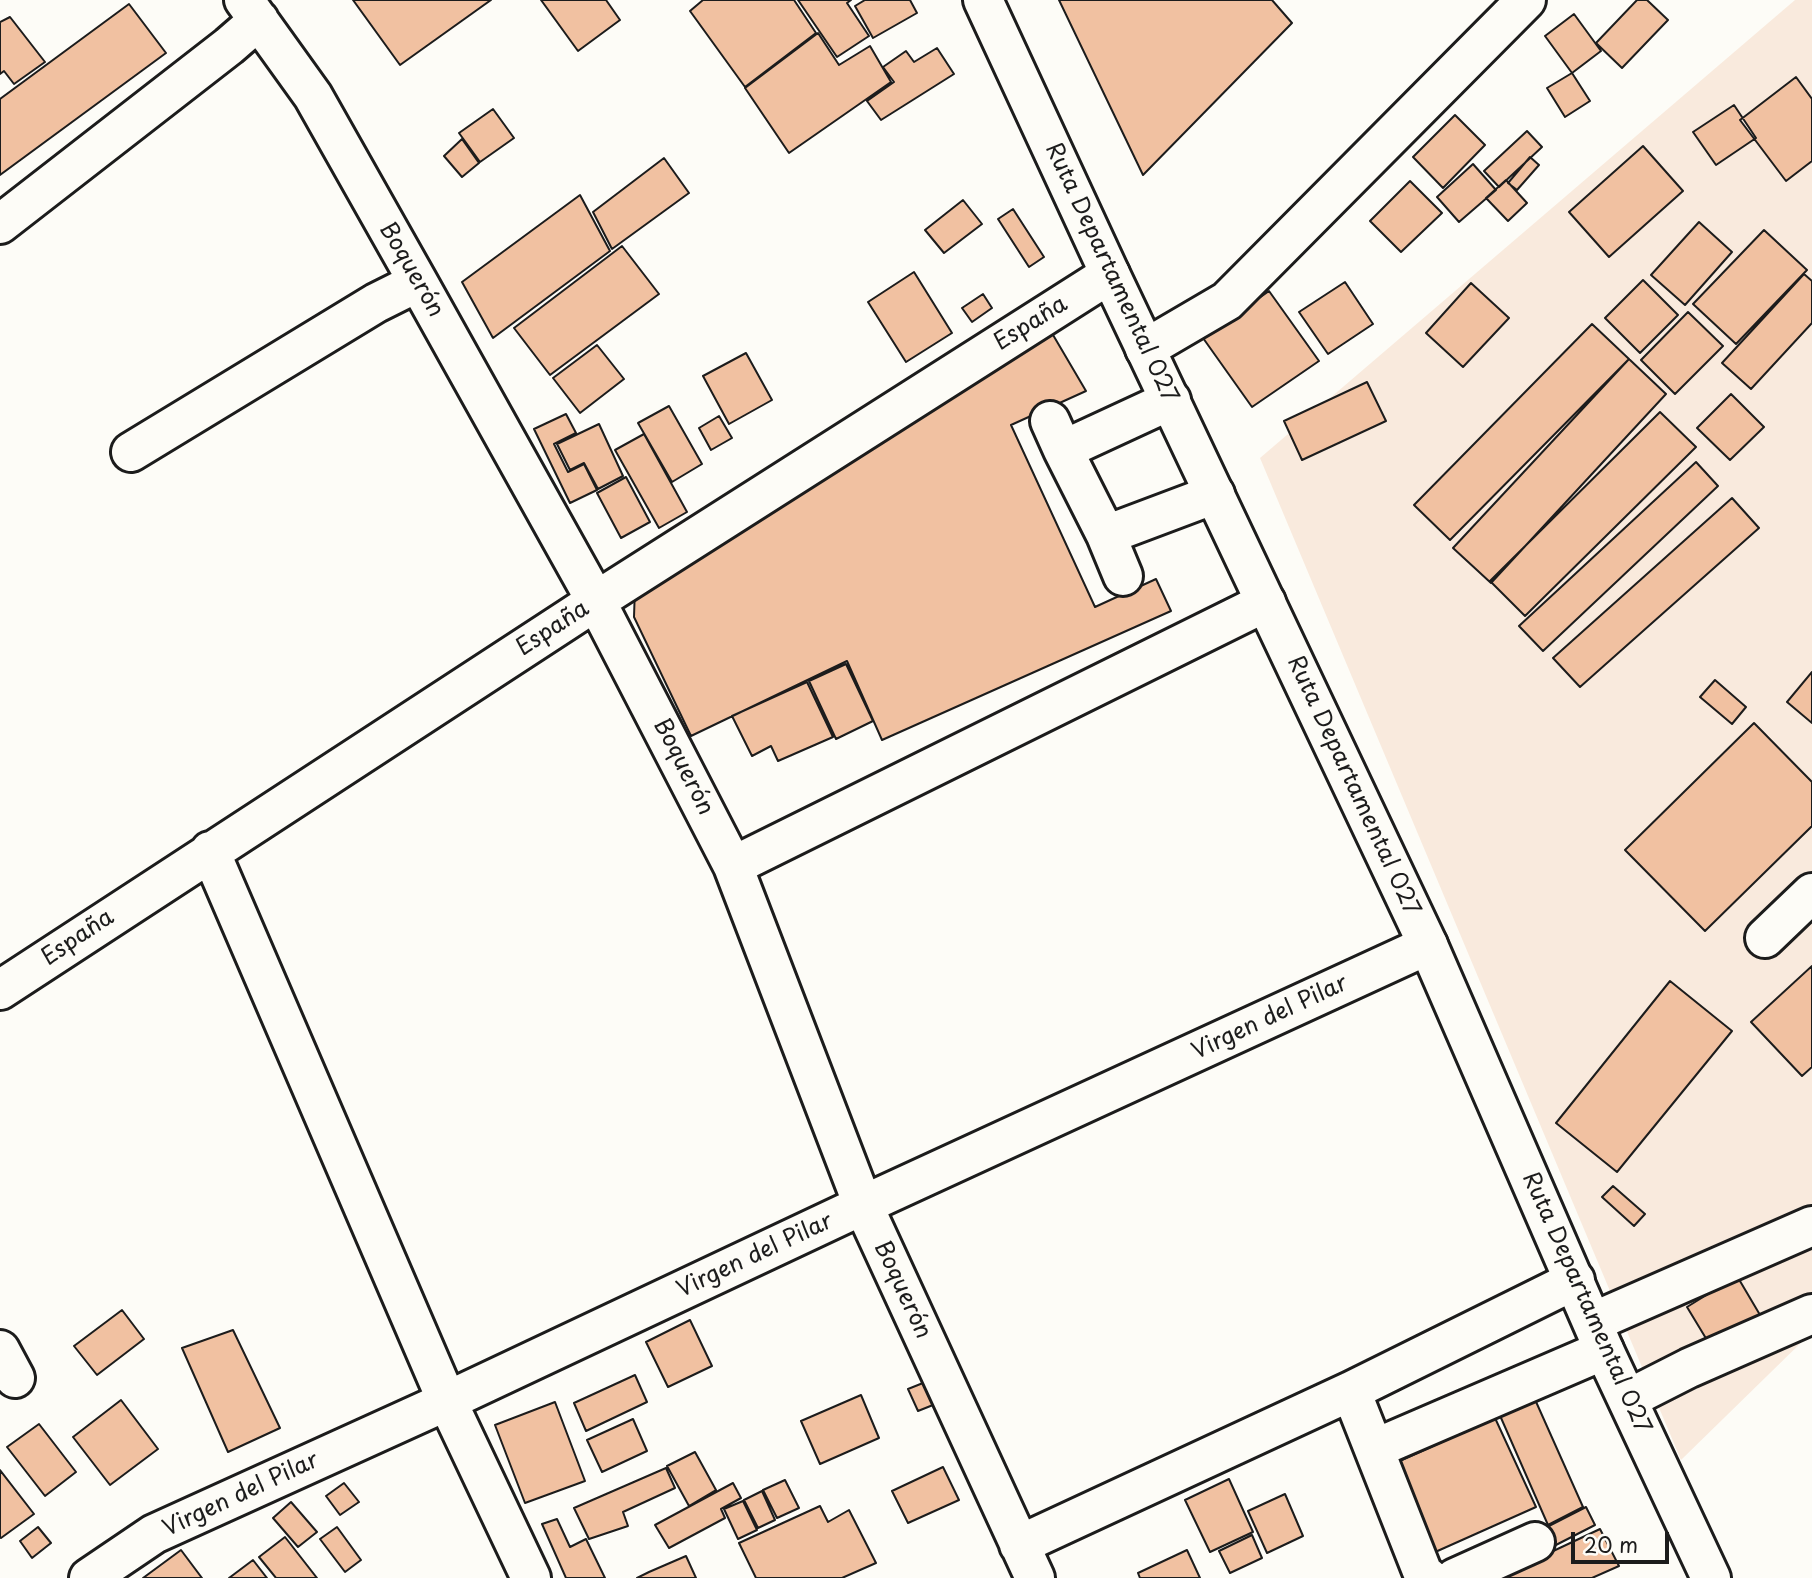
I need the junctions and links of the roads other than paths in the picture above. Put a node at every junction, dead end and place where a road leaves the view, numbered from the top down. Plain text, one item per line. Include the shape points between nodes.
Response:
1 (1526, 0) edge
2 (991, 3) edge
3 (251, 10) edge
4 (0, 224) edge
5 (1110, 274) junction
6 (418, 282) junction
7 (1145, 349) junction
8 (1171, 400) junction
9 (131, 452) dead end
10 (1216, 494) junction
11 (1106, 535) junction
12 (1123, 576) dead end
13 (596, 601) junction
14 (1266, 602) junction
15 (210, 851) junction
16 (733, 866) junction
17 (1812, 893) edge
18 (1765, 938) dead end
19 (1428, 945) junction
20 (0, 990) edge
21 (863, 1205) junction
22 (1812, 1226) edge
23 (1575, 1280) junction
24 (1812, 1314) edge
25 (1599, 1336) junction
26 (1351, 1391) junction
27 (1628, 1399) junction
28 (447, 1401) junction
29 (1374, 1449) junction
30 (1535, 1542) dead end
31 (1027, 1561) edge
32 (94, 1576) edge
33 (531, 1578) edge
34 (1429, 1578) edge
35 (1455, 1578) edge
36 (1711, 1578) edge

1 - 7 street via 1227,301
2 - 5 street, Ruta Departamental 027
3 - 4 street via 229,47
3 - 6 street, Boquerón via 313,96
5 - 7 street, Ruta Departamental 027
5 - 13 street, España
6 - 9 street
6 - 13 street, Boquerón
7 - 8 street, Ruta Departamental 027
8 - 10 street, Ruta Departamental 027
8 - 11 street via 1057,435
10 - 11 street
10 - 14 street, Ruta Departamental 027
11 - 12 street
13 - 15 street, España
13 - 16 street, Boquerón
14 - 16 street
14 - 19 street, Ruta Departamental 027
15 - 20 street, España
15 - 28 street
16 - 21 street, Boquerón
17 - 18 street
19 - 21 street, Virgen del Pilar
19 - 23 street, Ruta Departamental 027
21 - 28 street, Virgen del Pilar
21 - 31 street, Boquerón
22 - 25 street
23 - 25 street, Ruta Departamental 027
23 - 26 street
24 - 27 street
25 - 27 street, Ruta Departamental 027
25 - 29 street
26 - 29 street
26 - 31 street
27 - 36 street, Ruta Departamental 027
28 - 32 street, Virgen del Pilar via 154,1534
28 - 33 street
29 - 34 street via 1424,1576
30 - 35 street

